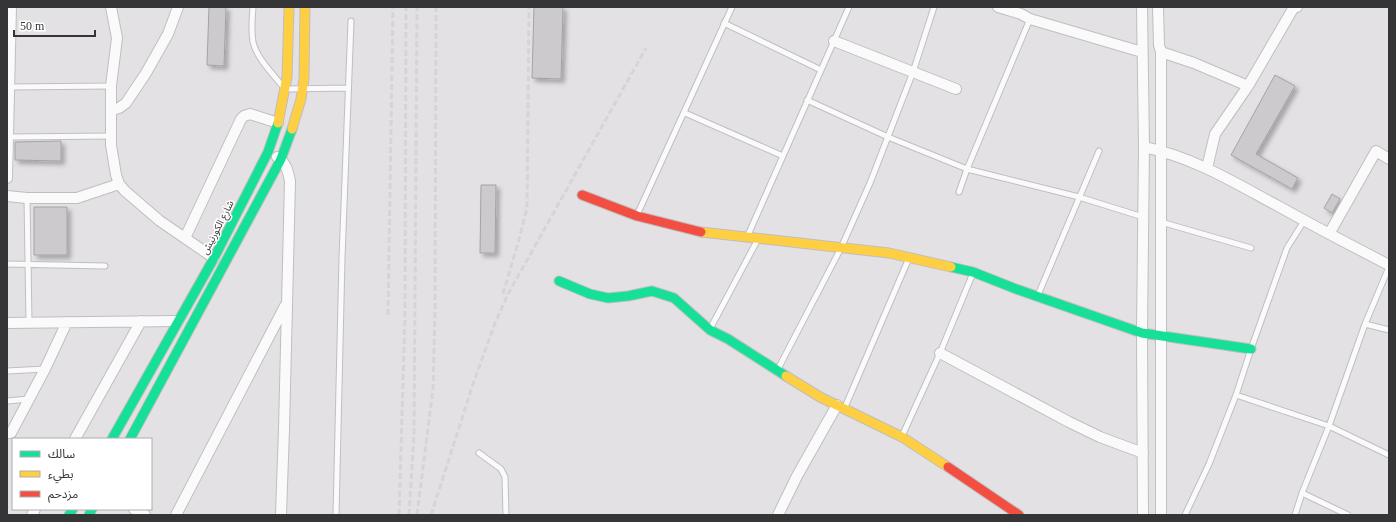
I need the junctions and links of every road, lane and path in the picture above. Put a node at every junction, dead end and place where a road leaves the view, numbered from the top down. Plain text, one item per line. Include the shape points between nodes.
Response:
1 (11, 7) edge
2 (111, 7) edge
3 (178, 7) edge
4 (253, 7) edge
5 (289, 7) edge
6 (305, 7) edge
7 (732, 7) edge
8 (849, 7) edge
9 (934, 7) edge
10 (998, 7) edge
11 (1142, 7) edge
12 (1158, 7) edge
13 (1298, 7) edge
14 (1024, 11) edge
15 (1030, 19) junction
16 (350, 21) dead end
17 (724, 23) junction
18 (8, 38) edge
19 (834, 41) junction
20 (1142, 52) junction
21 (1161, 52) junction
22 (821, 70) junction
23 (913, 72) junction
24 (111, 86) junction
25 (1248, 86) junction
26 (9, 87) junction
27 (348, 88) junction
28 (285, 89) junction
29 (302, 89) junction
30 (956, 89) dead end
31 (807, 100) junction
32 (112, 110) junction
33 (685, 112) junction
34 (278, 123) junction
35 (8, 136) edge
36 (112, 136) junction
37 (888, 137) junction
38 (1144, 147) junction
39 (1099, 151) dead end
40 (1162, 151) junction
41 (268, 152) junction
42 (783, 156) junction
43 (281, 159) junction
44 (1389, 159) edge
45 (1207, 168) junction
46 (967, 169) junction
47 (7, 178) edge
48 (119, 184) junction
49 (959, 192) dead end
50 (582, 195) dead end
51 (7, 196) edge
52 (1079, 197) junction
53 (27, 198) junction
54 (637, 216) junction
55 (1143, 217) junction
56 (1304, 220) junction
57 (1161, 222) junction
58 (1329, 234) junction
59 (185, 238) junction
60 (747, 238) junction
61 (758, 238) junction
62 (841, 248) junction
63 (1251, 248) dead end
64 (909, 257) junction
65 (214, 258) junction
66 (7, 264) edge
67 (28, 265) junction
68 (105, 266) dead end
69 (1389, 266) edge
70 (973, 272) junction
71 (559, 280) dead end
72 (1038, 295) junction
73 (286, 304) junction
74 (141, 321) junction
75 (178, 321) junction
76 (67, 322) junction
77 (7, 323) edge
78 (29, 323) junction
79 (1365, 324) junction
80 (710, 330) junction
81 (1389, 330) edge
82 (1142, 333) junction
83 (1160, 335) junction
84 (1251, 349) junction
85 (940, 353) junction
86 (45, 369) junction
87 (778, 370) junction
88 (7, 371) edge
89 (1236, 395) junction
90 (29, 400) junction
91 (7, 401) edge
92 (840, 407) junction
93 (1329, 426) junction
94 (7, 433) edge
95 (76, 438) edge
96 (113, 438) edge
97 (131, 438) edge
98 (902, 438) junction
99 (479, 453) dead end
100 (1143, 453) junction
101 (1389, 455) edge
102 (1302, 493) junction
103 (281, 504) junction
104 (136, 510) edge
105 (145, 515) edge
106 (176, 515) edge
107 (271, 515) edge
108 (281, 515) edge
109 (336, 515) edge
110 (506, 515) edge
111 (778, 515) edge
112 (1019, 515) edge
113 (1143, 515) edge
114 (1161, 515) edge
115 (1185, 515) edge
116 (1295, 515) edge
117 (1348, 515) edge

1 - 18 street
2 - 24 street via 117,38
3 - 32 street via 168,34 146,73 126,103
4 - 28 lane via 254,44 259,55
5 - 28 street, شارع الكورنيش
6 - 29 street
7 - 17 lane
8 - 19 lane
9 - 23 lane
10 - 14 street
11 - 20 street
12 - 21 street
13 - 25 street via 1294,7
14 - 15 street
15 - 20 street
15 - 46 lane
16 - 27 lane
17 - 22 lane
17 - 33 lane
18 - 26 street
19 - 22 lane
19 - 23 street
20 - 38 street
21 - 25 street
21 - 40 street
22 - 31 lane
23 - 30 street
23 - 37 lane
24 - 26 lane
24 - 32 street
25 - 45 street via 1215,134
26 - 35 street
27 - 29 lane
27 - 109 lane
28 - 29 lane
28 - 34 street, شارع الكورنيش
29 - 43 street
31 - 37 lane
31 - 42 lane
32 - 36 street
33 - 42 lane
33 - 54 lane
34 - 41 street, شارع الكورنيش
34 - 59 street via 250,114 241,119
35 - 36 lane
35 - 47 street
36 - 48 street via 112,154
37 - 46 lane
37 - 62 lane
38 - 40 street
38 - 55 street
39 - 52 lane
40 - 45 street
40 - 57 street
41 - 43 street
41 - 65 street, شارع الكورنيش
42 - 60 lane
43 - 73 street via 290,181
43 - 97 street
44 - 58 street via 1376,151
45 - 56 street
46 - 49 lane
46 - 52 lane
48 - 53 street via 77,198
48 - 59 street via 160,221
50 - 54 street
51 - 53 street
52 - 55 lane
52 - 72 lane
53 - 67 lane
54 - 60 street via 702,232
55 - 82 street
56 - 58 street
56 - 84 lane via 1287,248
57 - 63 lane
57 - 83 street
58 - 69 street
59 - 65 street
60 - 61 street
61 - 62 street
61 - 80 lane
62 - 64 street
62 - 87 lane
64 - 70 street
64 - 92 lane
65 - 75 street, شارع الكورنيش
66 - 67 lane
67 - 68 lane
67 - 78 lane
69 - 79 lane
70 - 72 street
70 - 85 lane
71 - 80 street via 590,294 608,298 652,291 661,293 674,298
72 - 82 street
73 - 103 street
73 - 106 street
74 - 75 street
74 - 76 street
74 - 95 street
75 - 96 street, شارع الكورنيش
76 - 78 street
76 - 86 street
77 - 78 street
79 - 81 lane
79 - 93 lane
80 - 87 street
82 - 83 street
82 - 100 street
83 - 84 street
83 - 114 street
84 - 89 lane
85 - 98 lane
85 - 100 street via 1069,422
86 - 88 lane
86 - 90 street
87 - 92 street
89 - 93 lane
89 - 115 lane via 1209,464
90 - 91 lane
90 - 94 street via 11,433
92 - 98 street
92 - 111 street via 796,476
93 - 101 lane
93 - 102 lane
98 - 112 street
99 - 110 lane via 503,472
100 - 113 street
102 - 116 lane
102 - 117 lane
103 - 107 street
103 - 108 street
104 - 105 street

